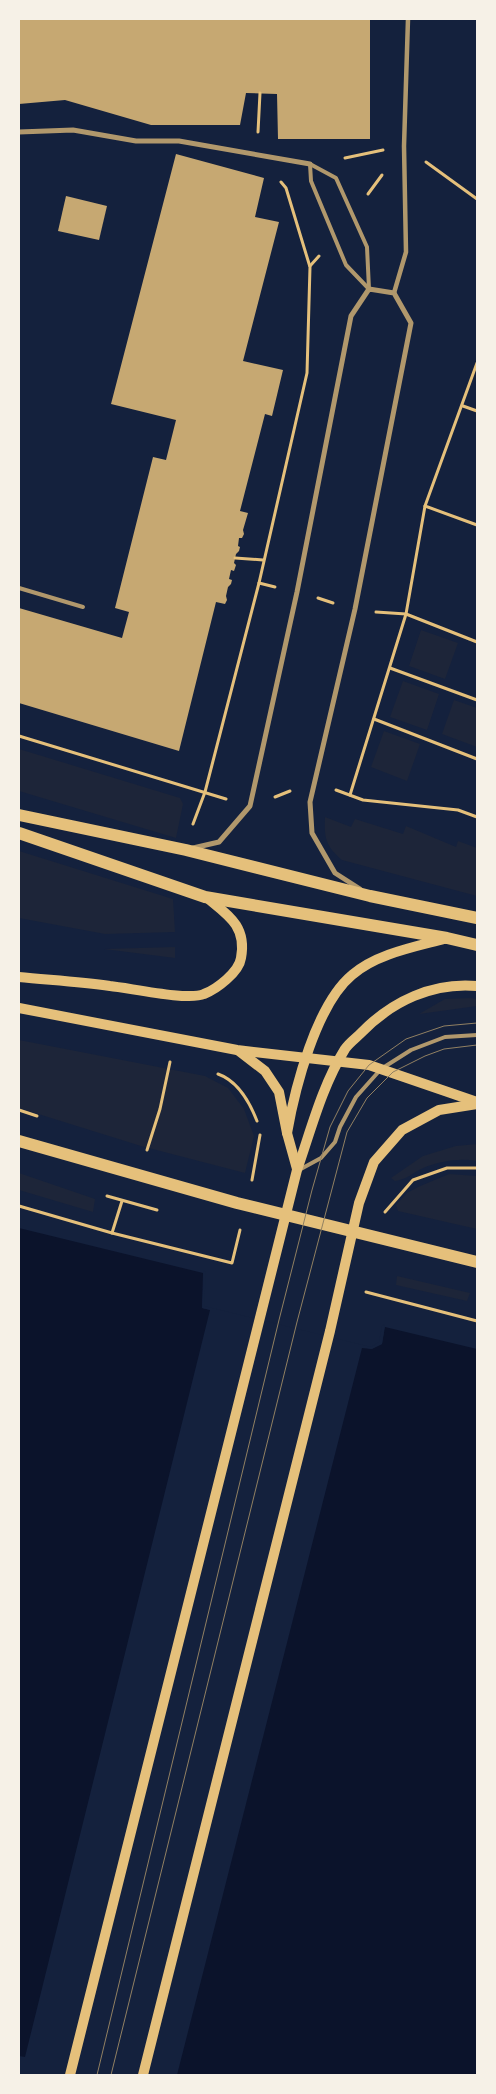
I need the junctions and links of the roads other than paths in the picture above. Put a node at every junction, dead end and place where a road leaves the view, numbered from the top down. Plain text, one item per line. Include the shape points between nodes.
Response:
1 (408, 19) edge
2 (19, 132) edge
3 (310, 164) junction
4 (369, 289) junction
5 (394, 293) junction
6 (19, 588) edge
7 (84, 607) dead end
8 (19, 814) edge
9 (19, 833) edge
10 (186, 850) junction
11 (205, 896) junction
12 (370, 896) junction
13 (477, 918) edge
14 (447, 938) junction
15 (477, 944) edge
16 (19, 977) edge
17 (477, 986) edge
18 (19, 1008) edge
19 (477, 1035) edge
20 (237, 1050) junction
21 (307, 1058) junction
22 (339, 1062) junction
23 (381, 1069) junction
24 (477, 1103) edge
25 (287, 1133) junction
26 (19, 1141) edge
27 (298, 1170) junction
28 (477, 1262) edge
29 (70, 2075) edge
30 (143, 2075) edge

1 - 5 street via 404,146 406,252
2 - 3 street via 73,130 136,141 179,141
3 - 4 lane via 311,181 346,265
3 - 4 lane via 336,178 367,247
4 - 5 street
4 - 10 street via 351,316 297,592 250,806 219,842
5 - 12 street via 411,323 354,608 310,802 312,833 335,873
6 - 7 lane
8 - 10 main road
9 - 11 main road
10 - 12 main road
11 - 14 main road
11 - 16 main road via 234,919 242,940 241,960 227,980 203,995
12 - 13 main road
14 - 15 main road
14 - 21 main road via 389,954 352,975 332,998 312,1038
17 - 22 main road via 456,984 414,995 376,1017 346,1048
18 - 20 main road
19 - 23 lane via 445,1037 411,1050
20 - 21 main road
20 - 25 main road via 265,1071 280,1092
21 - 22 main road
21 - 25 main road
22 - 23 main road
22 - 27 main road via 325,1087
23 - 24 main road
23 - 27 lane via 356,1098 335,1142 321,1158
24 - 30 main road via 439,1110 402,1130 374,1162 359,1203
25 - 27 main road
26 - 28 main road via 237,1203
27 - 29 main road

